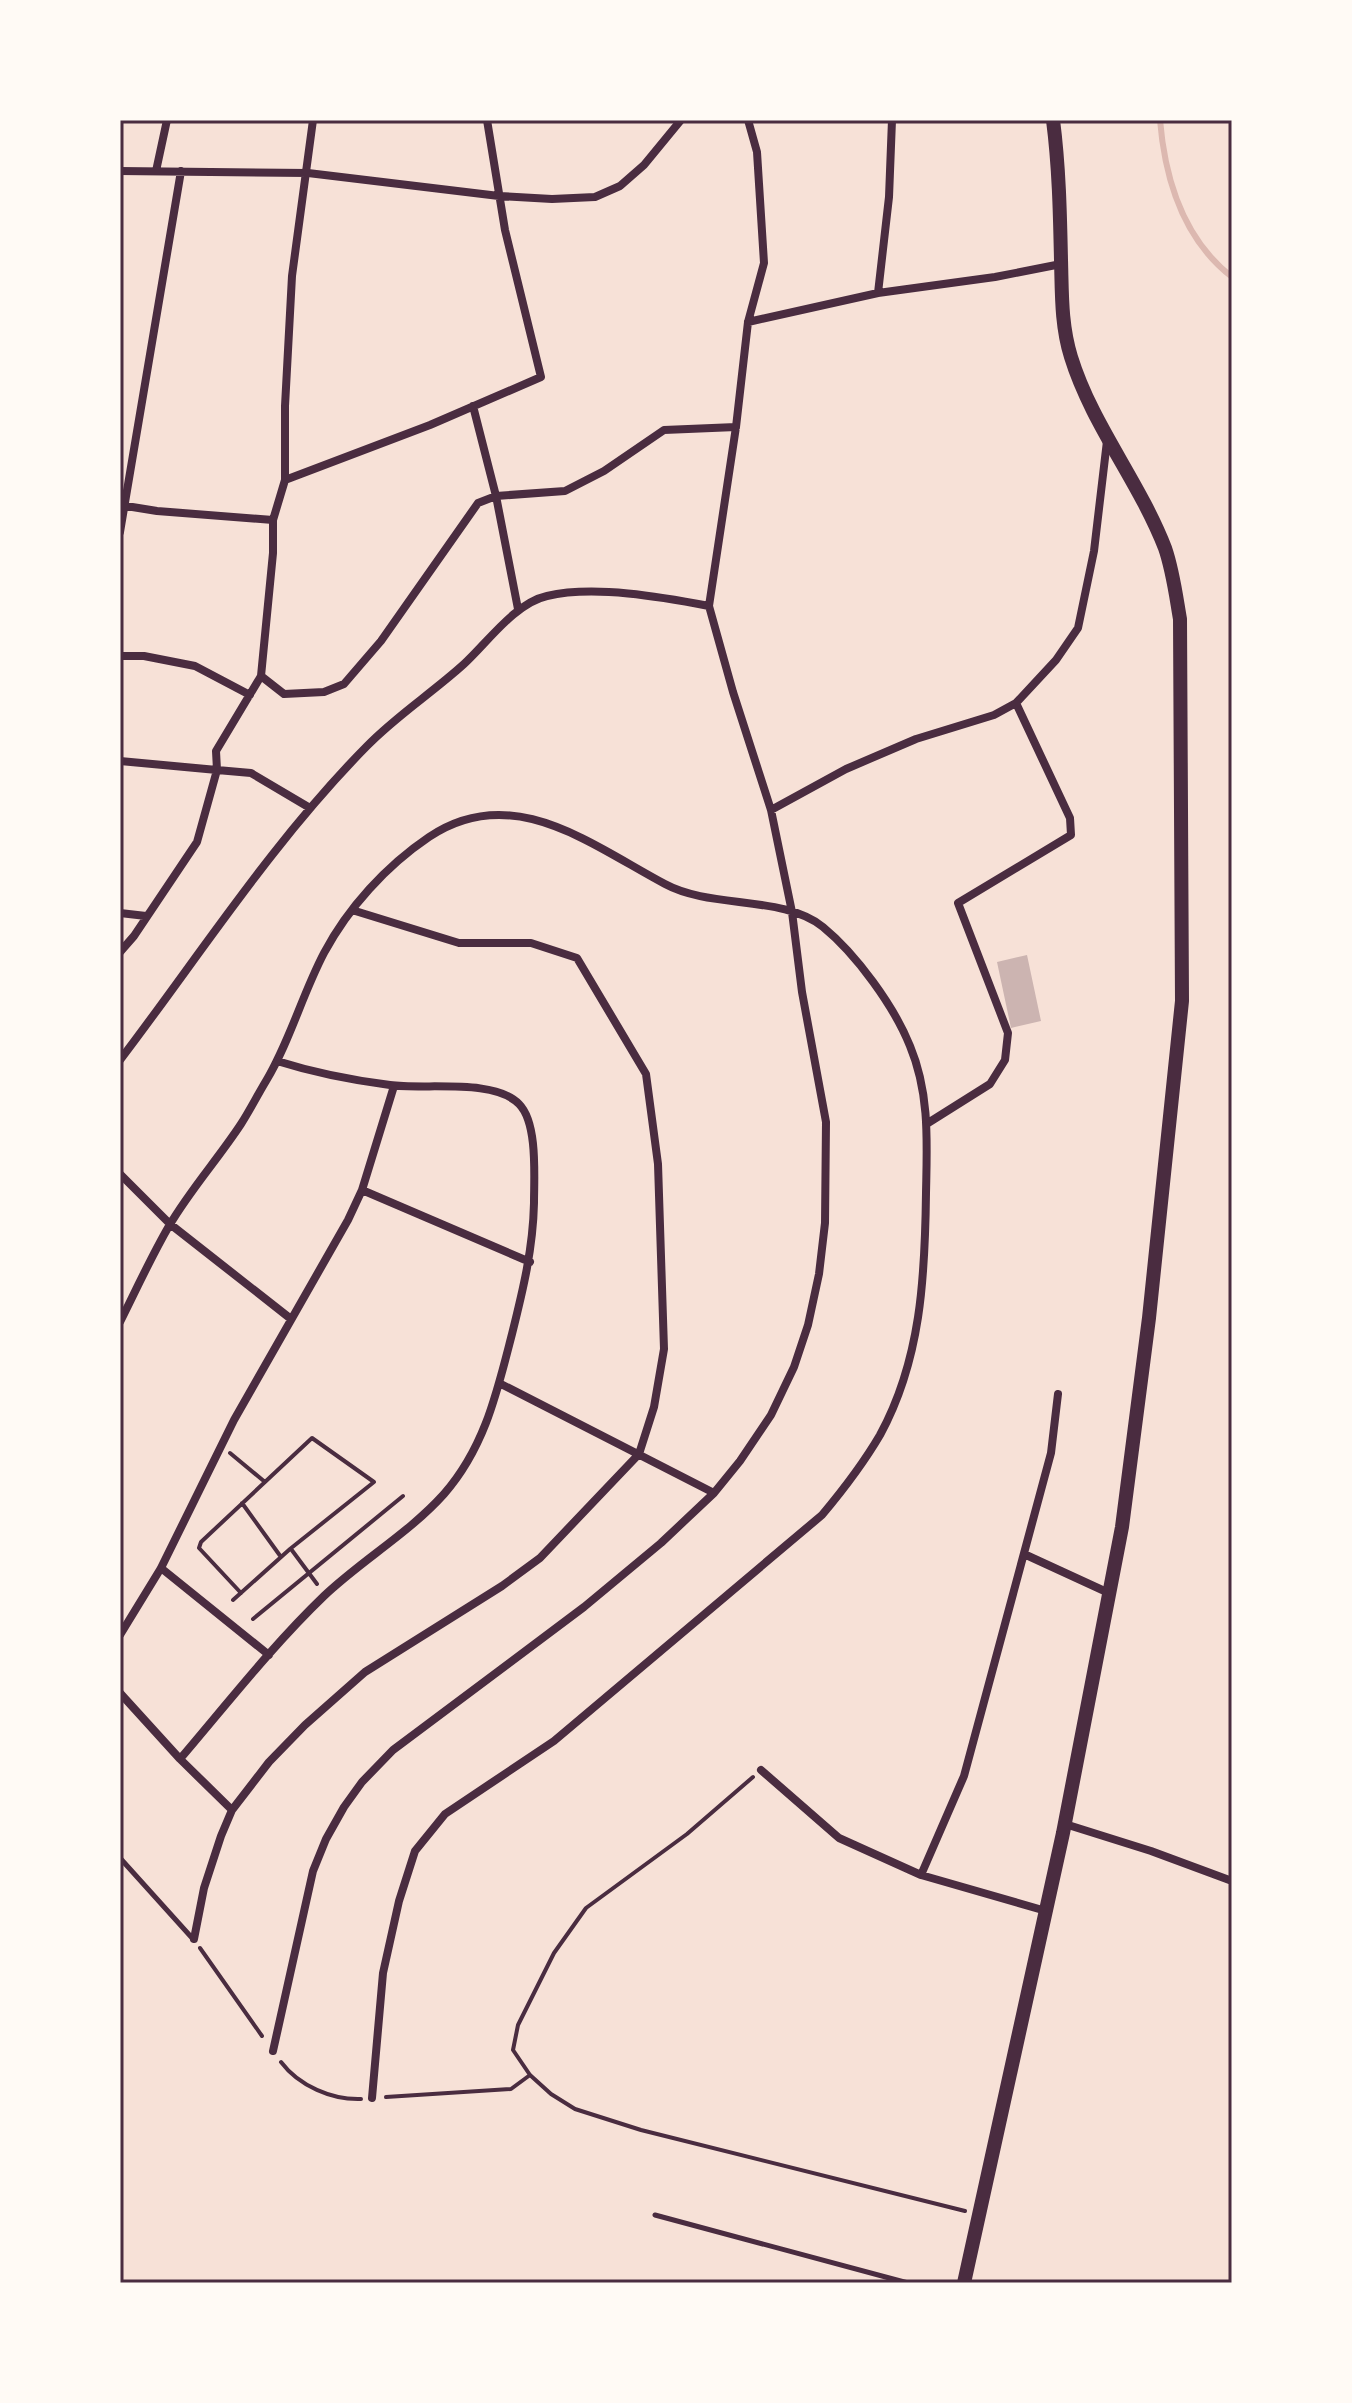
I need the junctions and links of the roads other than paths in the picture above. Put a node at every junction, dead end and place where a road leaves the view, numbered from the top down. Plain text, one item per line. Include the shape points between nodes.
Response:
1 (167, 120) edge
2 (313, 120) edge
3 (487, 120) edge
4 (681, 120) edge
5 (748, 120) edge
6 (892, 120) edge
7 (1053, 120) edge
8 (120, 171) edge
9 (156, 171) junction
10 (181, 171) junction
11 (308, 173) junction
12 (499, 196) junction
13 (1061, 264) junction
14 (878, 293) junction
15 (748, 322) junction
16 (473, 406) junction
17 (736, 427) junction
18 (1107, 438) junction
19 (285, 480) junction
20 (496, 496) junction
21 (123, 506) edge
22 (273, 520) junction
23 (120, 532) edge
24 (709, 606) junction
25 (518, 609) junction
26 (120, 656) edge
27 (261, 676) junction
28 (250, 695) junction
29 (1016, 703) junction
30 (120, 761) edge
31 (217, 770) junction
32 (310, 808) junction
33 (771, 810) junction
34 (352, 910) junction
35 (792, 912) junction
36 (120, 913) edge
37 (146, 916) junction
38 (120, 952) edge
39 (120, 1060) edge
40 (277, 1061) junction
41 (394, 1086) junction
42 (928, 1123) junction
43 (120, 1174) edge
44 (362, 1190) junction
45 (170, 1224) junction
46 (530, 1262) junction
47 (291, 1319) junction
48 (120, 1322) edge
49 (499, 1383) junction
50 (1058, 1394) dead end
51 (639, 1454) junction
52 (714, 1493) junction
53 (1024, 1554) junction
54 (161, 1568) junction
55 (1111, 1594) junction
56 (120, 1635) edge
57 (269, 1655) junction
58 (120, 1693) edge
59 (180, 1759) junction
60 (761, 1770) road end
61 (232, 1810) junction
62 (1065, 1824) junction
63 (120, 1858) edge
64 (921, 1875) junction
65 (1232, 1881) edge
66 (1046, 1911) junction
67 (194, 1939) joint
68 (273, 2051) road end
69 (372, 2098) road end
70 (655, 2215) dead end
71 (908, 2283) edge
72 (964, 2283) edge

1 - 9 street
2 - 11 street
3 - 12 street
4 - 12 street via 644,165 620,186 595,197
5 - 15 street via 757,152 764,263
6 - 14 street
7 - 13 main road
8 - 9 street
9 - 10 street
10 - 11 street
10 - 21 street
11 - 12 street
11 - 19 street via 292,276
12 - 16 street via 541,377
13 - 14 street
13 - 18 main road via 1069,352
14 - 15 street
15 - 17 street
16 - 19 street
16 - 20 street
17 - 20 street via 664,430 565,491
17 - 24 street
18 - 29 street via 1094,551 1078,628
18 - 55 main road via 1165,548 1178,607 1182,929 1175,1087
19 - 22 street
20 - 25 street
20 - 27 street via 478,503 381,641 344,684 324,692 284,694
21 - 22 street
21 - 23 street
22 - 27 street
24 - 25 street via 622,593 570,593 545,596
24 - 33 street
25 - 32 street via 462,666 368,745
26 - 28 street via 195,666
27 - 28 street
28 - 31 street via 216,751
29 - 33 street via 846,769
29 - 42 street via 1070,818 1071,835 958,903 1008,1033 1005,1060 990,1084
30 - 31 street
31 - 32 street via 251,773
31 - 37 street via 197,842
32 - 39 street
33 - 35 street
34 - 35 street via 378,879 428,838 454,823 512,814 545,821 675,890
34 - 40 street via 325,952
34 - 51 street via 459,943 531,943 577,958 646,1074 658,1164 664,1349
35 - 42 street via 825,929 896,1015 919,1072
35 - 52 street via 826,1122 819,1274 808,1325 771,1415
36 - 37 street
37 - 38 street
40 - 41 street via 319,1075
40 - 45 street via 241,1124
41 - 44 street
41 - 46 street via 484,1089 504,1093 519,1104 529,1118 532,1138
42 - 69 street via 924,1288 916,1338 881,1432 822,1515 554,1741 445,1814 415,1851 383,1973
43 - 45 street
44 - 46 street
44 - 47 street
45 - 47 street
45 - 48 street
46 - 49 street
47 - 54 street
49 - 51 street
49 - 57 street via 483,1434 445,1492 325,1595
50 - 53 street via 1051,1453
51 - 52 street
51 - 61 street via 540,1558 365,1672 269,1762
52 - 68 street via 584,1607 393,1750 362,1782 326,1839 313,1871
53 - 55 street
53 - 64 street via 964,1776
54 - 56 street
54 - 57 street
55 - 62 main road
57 - 59 street
58 - 59 street
59 - 61 street
60 - 64 street via 839,1838
61 - 67 street via 211,1863
62 - 65 street
62 - 66 main road
63 - 67 lane
64 - 66 street
66 - 72 main road
70 - 71 lane

